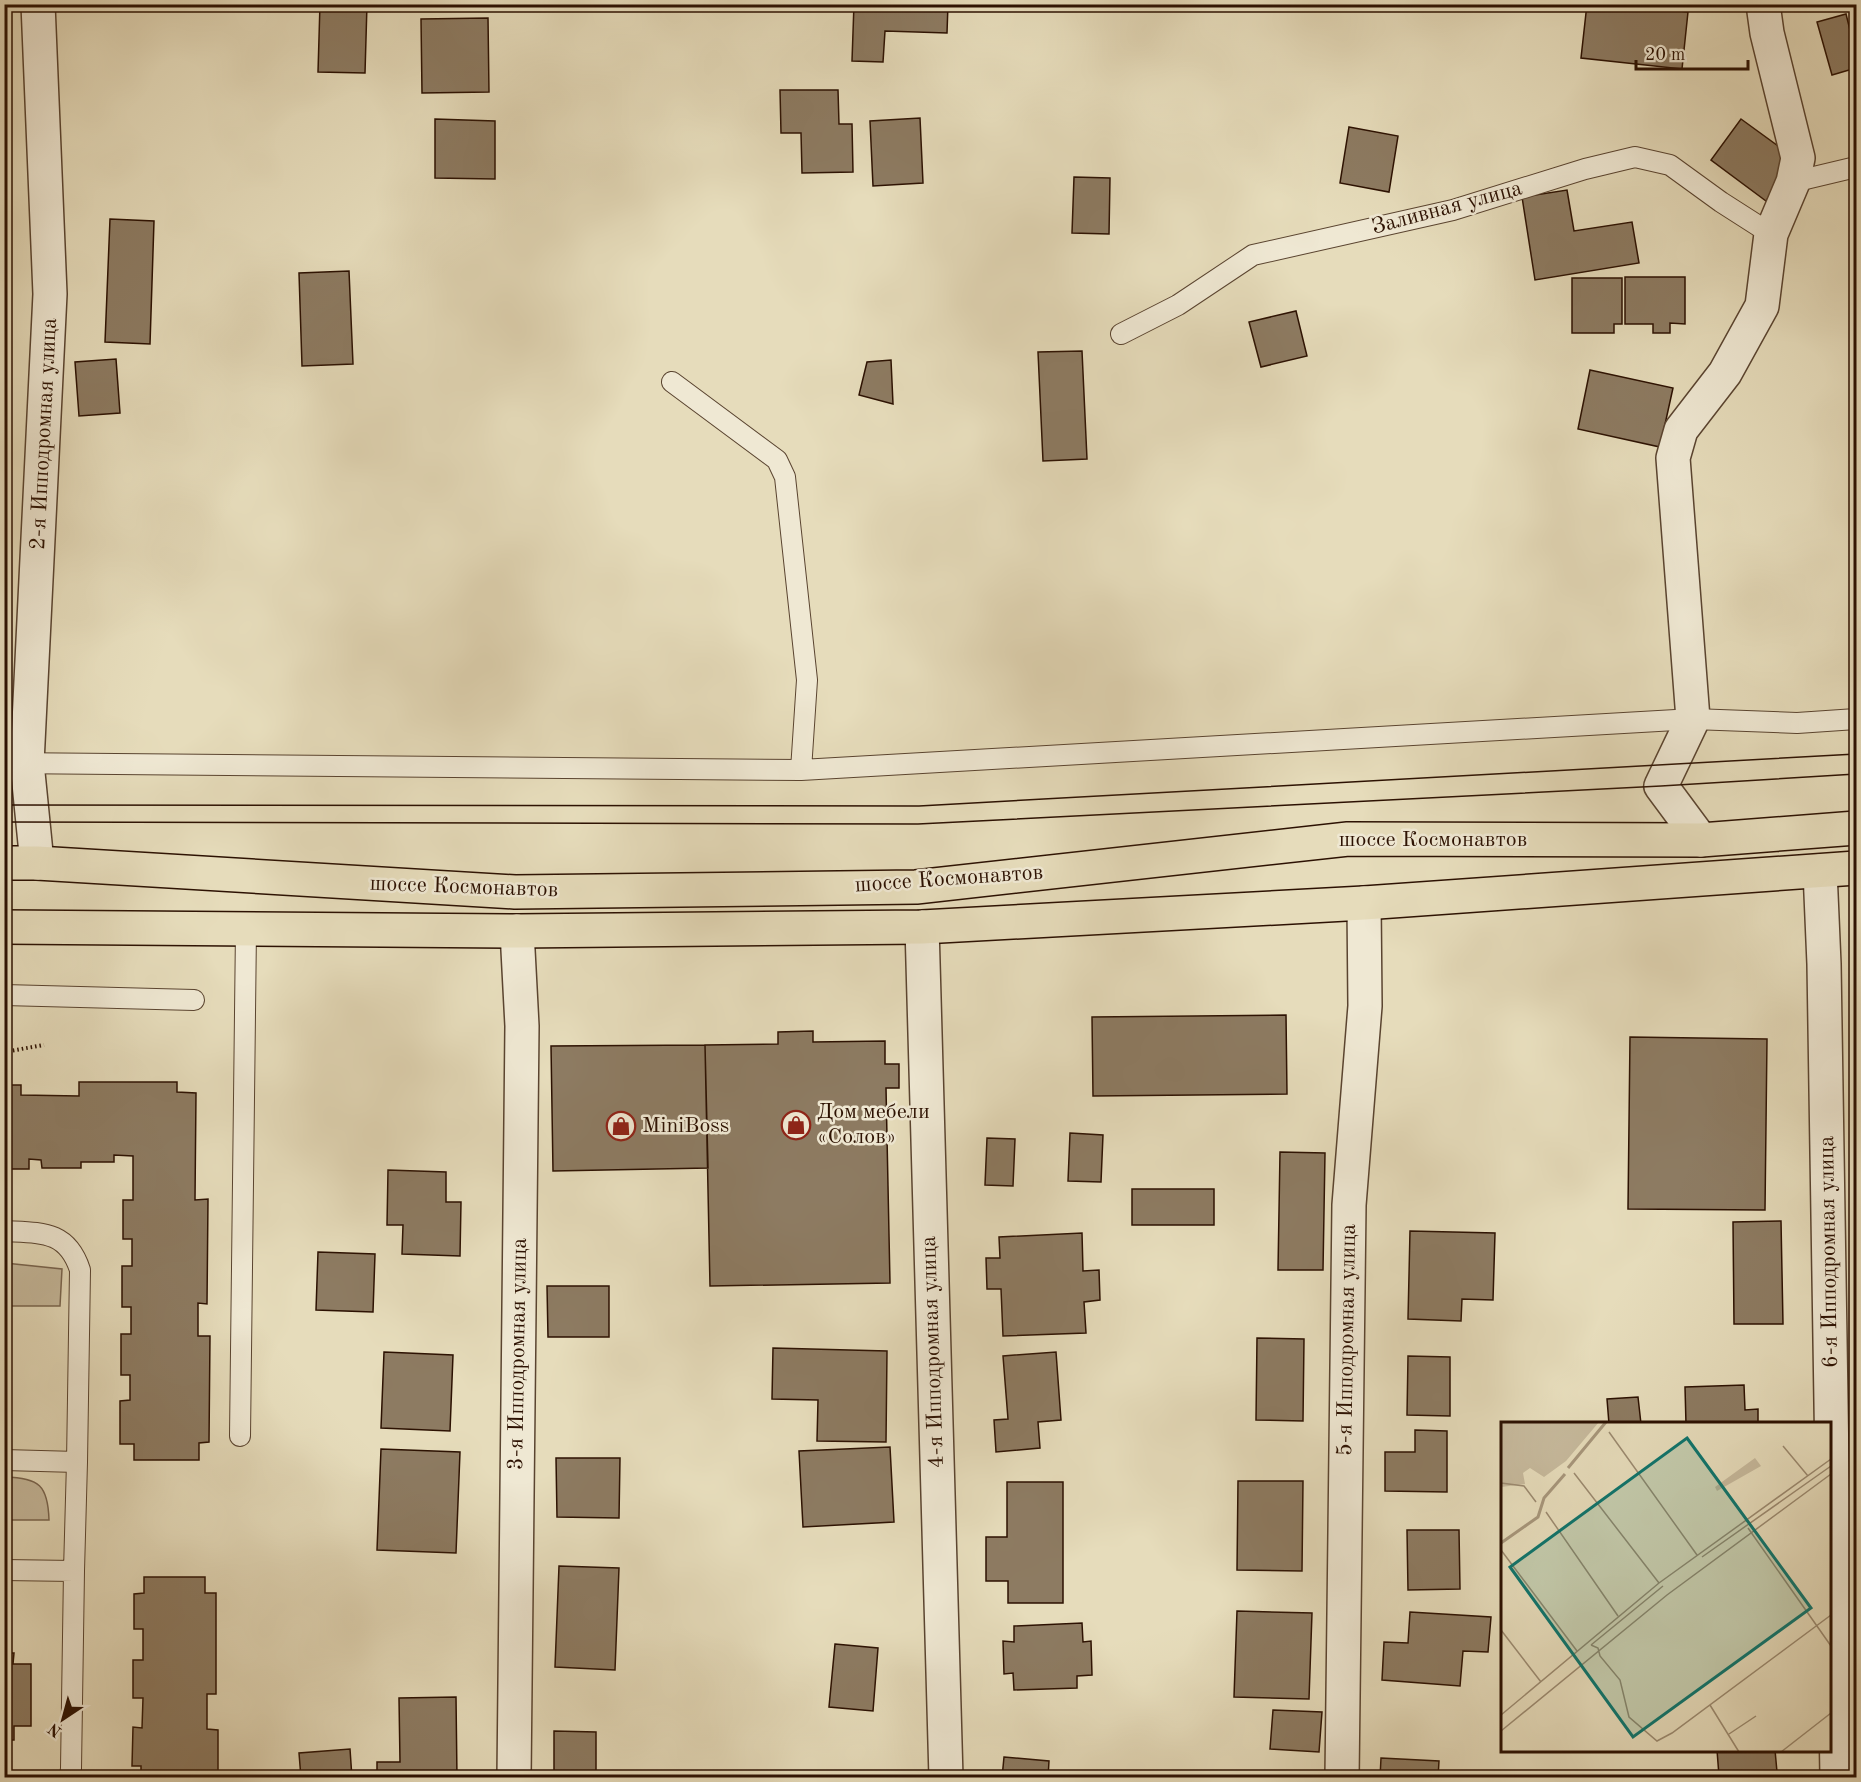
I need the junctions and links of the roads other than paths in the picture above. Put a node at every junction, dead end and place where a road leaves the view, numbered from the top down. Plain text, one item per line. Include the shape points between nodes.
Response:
1 (38, 4) edge
2 (1762, 4) edge
3 (1857, 167) edge
4 (1793, 182) junction
5 (1771, 234) junction
6 (1121, 334) dead end
7 (672, 382) dead end
8 (1693, 719) junction
9 (1857, 719) edge
10 (16, 763) edge
11 (801, 770) junction
12 (1857, 828) edge
13 (1701, 840) junction
14 (4, 863) edge
15 (37, 863) junction
16 (1857, 868) edge
17 (1820, 871) junction
18 (1364, 903) junction
19 (4, 927) edge
20 (922, 927) junction
21 (246, 929) junction
22 (517, 931) junction
23 (4, 995) edge
24 (194, 1000) dead end
25 (4, 1231) edge
26 (240, 1436) dead end
27 (4, 1460) edge
28 (77, 1462) junction
29 (4, 1570) edge
30 (74, 1570) junction
31 (70, 1778) edge
32 (514, 1778) edge
33 (946, 1778) edge
34 (1342, 1778) edge
35 (1837, 1778) edge

1 - 10 street, 2-я Ипподромная улица via 50,294
2 - 4 street via 1798,158
3 - 4 lane
4 - 5 street
5 - 6 lane, Заливная улица via 1670,165 1635,157 1453,210 1253,255 1178,305
5 - 8 street via 1762,306 1725,373 1681,430 1673,458
7 - 11 lane via 777,460 785,477 807,680
8 - 9 lane via 1797,723
8 - 11 lane
8 - 13 street via 1661,786
10 - 11 lane
10 - 15 street, 2-я Ипподромная улица
12 - 13 main road, шоссе Космонавтов
13 - 15 main road, шоссе Космонавтов via 1348,838 916,887 515,892
14 - 15 main road, шоссе Космонавтов
16 - 17 main road, шоссе Космонавтов
17 - 18 main road, шоссе Космонавтов
17 - 35 street, 6-я Ипподромная улица
18 - 20 main road, шоссе Космонавтов
18 - 34 street, 5-я Ипподромная улица via 1365,1005 1349,1217
19 - 21 main road, шоссе Космонавтов
20 - 22 main road, шоссе Космонавтов
20 - 33 street, 4-я Ипподромная улица
21 - 22 main road, шоссе Космонавтов
21 - 26 lane
22 - 32 street, 3-я Ипподромная улица via 522,1026
23 - 24 lane
25 - 28 lane via 54,1236 66,1243 80,1270
27 - 28 lane
28 - 30 lane
29 - 30 lane
30 - 31 lane

